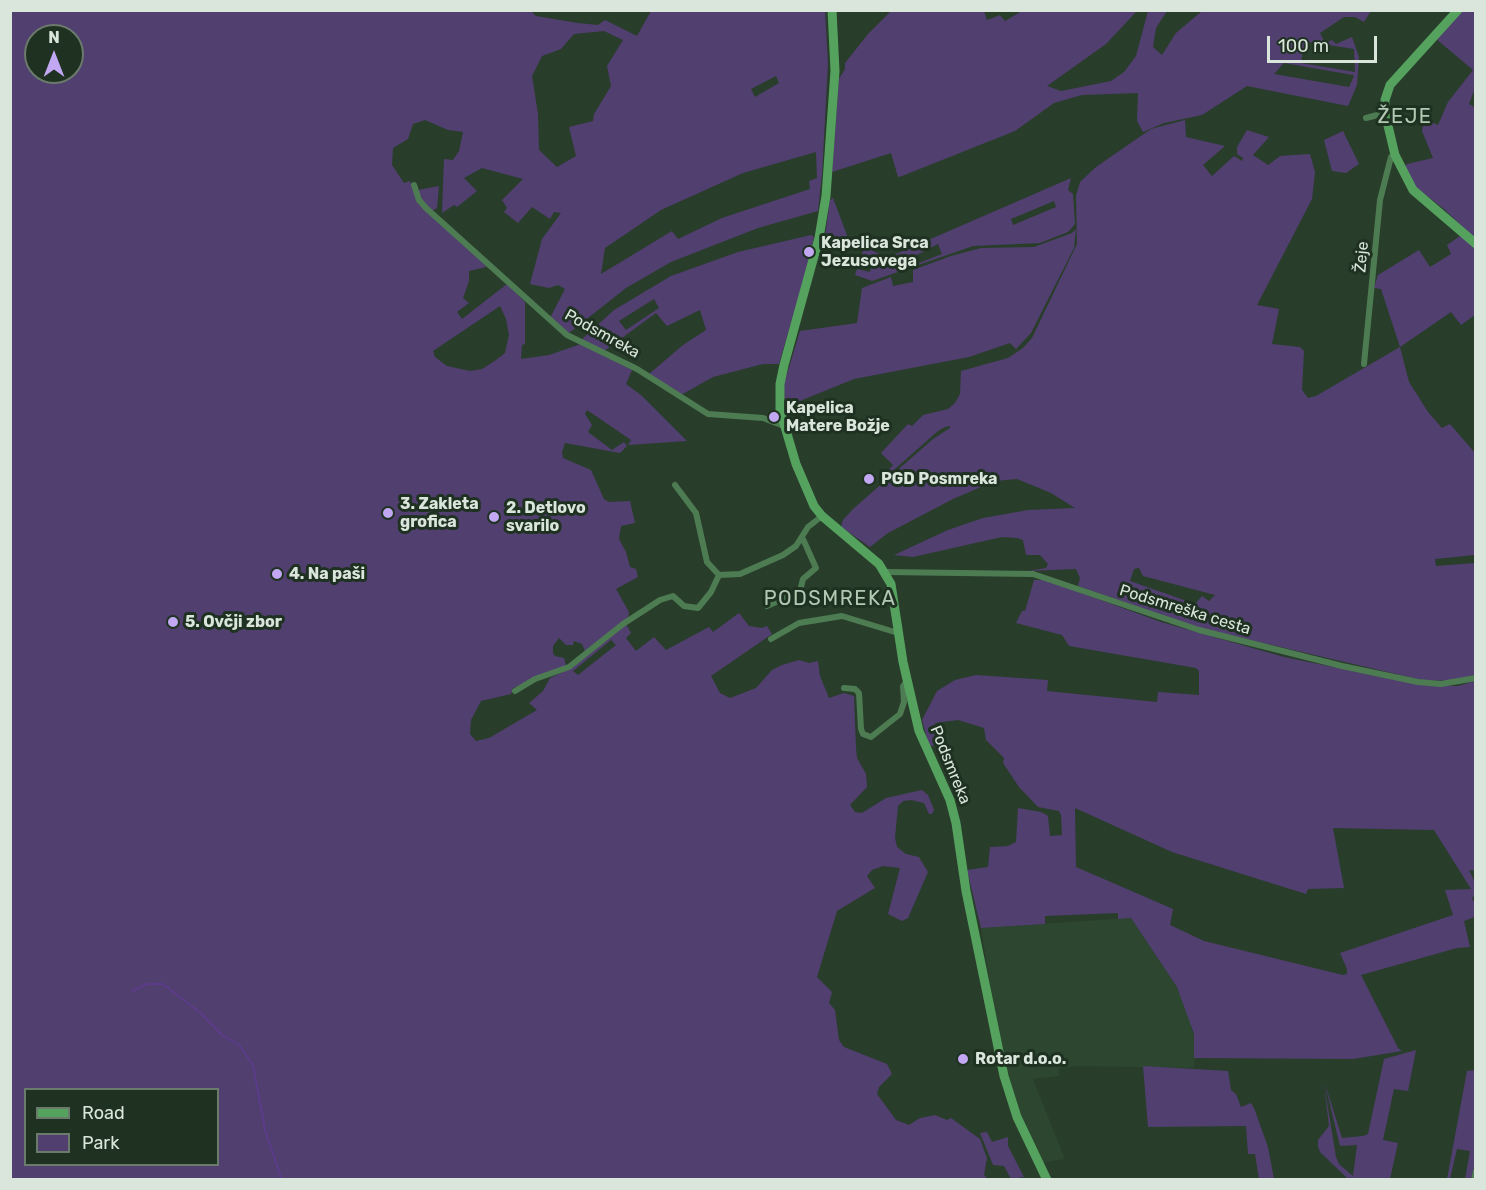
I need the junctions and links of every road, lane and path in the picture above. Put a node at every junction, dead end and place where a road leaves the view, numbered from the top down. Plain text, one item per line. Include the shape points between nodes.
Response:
1 (1458, 10) edge
2 (832, 12) edge
3 (1385, 113) junction
4 (1366, 118) dead end
5 (1395, 155) junction
6 (414, 185) dead end
7 (1476, 244) edge
8 (1364, 364) dead end
9 (784, 426) junction
10 (675, 485) dead end
11 (822, 516) junction
12 (802, 539) junction
13 (886, 572) junction
14 (719, 575) junction
15 (767, 606) dead end
16 (898, 633) junction
17 (771, 639) dead end
18 (1476, 678) edge
19 (907, 681) junction
20 (844, 688) dead end
21 (515, 691) dead end
22 (1476, 1171) edge
23 (1047, 1179) edge
24 (1474, 1179) edge

1 - 3 street via 1390,85
2 - 9 street via 835,71 826,196 819,238 780,384
3 - 4 street
3 - 5 street
5 - 7 street via 1413,190
5 - 8 street, Žeje via 1391,157 1380,200
6 - 9 street, Podsmreka via 426,208 567,335 637,369 708,414 763,418
9 - 11 street via 803,484
10 - 14 street via 696,513 707,562
11 - 12 street via 808,527
11 - 13 street
12 - 14 street via 790,551 766,564 740,574
12 - 15 street via 816,568 803,579 800,591
13 - 16 street, Podsmreka
13 - 18 street, Podsmreška cesta via 1033,574 1199,630 1342,666 1418,682 1441,684
14 - 21 street via 698,608 684,606 673,596 660,600 569,667
16 - 17 street via 842,616 799,622
16 - 19 street, Podsmreka
19 - 20 street via 900,714 871,737 862,734 859,693
19 - 23 street, Podsmreka via 919,731 953,810 1004,1076 1017,1117
22 - 24 street

